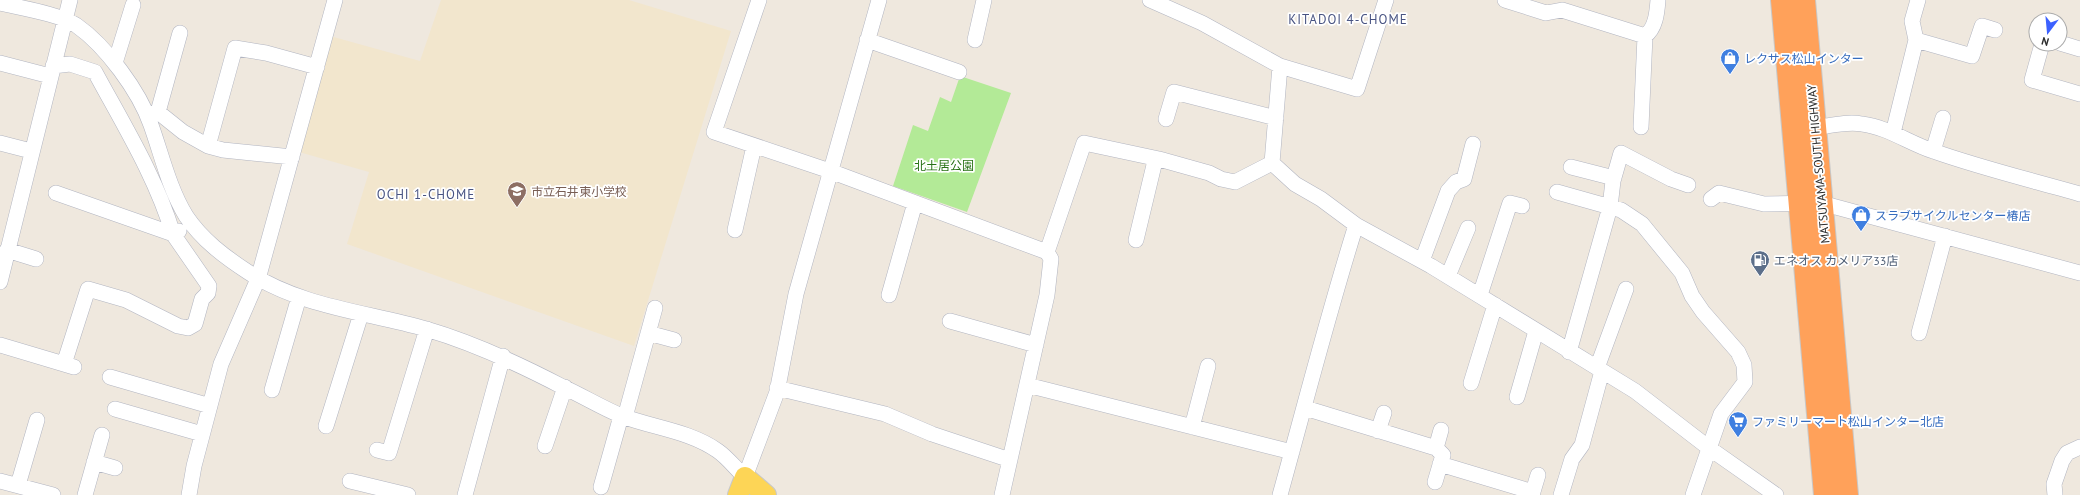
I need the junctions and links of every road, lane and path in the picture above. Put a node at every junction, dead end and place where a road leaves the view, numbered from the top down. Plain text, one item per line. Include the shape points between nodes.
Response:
1 (70, 0) edge
2 (336, 0) edge
3 (759, 0) edge
4 (879, 0) edge
5 (984, 0) edge
6 (1150, 0) edge
7 (1386, 0) edge
8 (1505, 0) edge
9 (1658, 0) edge
10 (1782, 0) edge
11 (1804, 0) edge
12 (1918, 0) edge
13 (0, 3) edge
14 (133, 5) dead end
15 (64, 20) junction
16 (1996, 30) dead end
17 (180, 33) dead end
18 (1646, 36) junction
19 (867, 40) junction
20 (974, 40) dead end
21 (1916, 40) junction
22 (2068, 45) edge
23 (2080, 49) edge
24 (2040, 52) edge
25 (0, 63) edge
26 (115, 63) junction
27 (1280, 66) junction
28 (317, 68) junction
29 (51, 71) junction
30 (959, 72) dead end
31 (2080, 94) edge
32 (153, 114) junction
33 (1276, 118) junction
34 (1943, 118) dead end
35 (1166, 119) dead end
36 (1641, 127) dead end
37 (1814, 128) junction
38 (1893, 133) junction
39 (0, 143) edge
40 (1473, 144) dead end
41 (208, 146) junction
42 (754, 146) junction
43 (31, 151) junction
44 (1933, 151) junction
45 (292, 157) junction
46 (1159, 159) junction
47 (1272, 163) junction
48 (1571, 167) dead end
49 (830, 171) junction
50 (1614, 178) junction
51 (1688, 185) dead end
52 (1557, 192) dead end
53 (56, 194) dead end
54 (2080, 194) edge
55 (1711, 199) dead end
56 (915, 203) junction
57 (1811, 203) junction
58 (1522, 206) dead end
59 (1610, 207) junction
60 (192, 223) junction
61 (1356, 225) junction
62 (1468, 228) dead end
63 (735, 230) dead end
64 (173, 234) junction
65 (1945, 236) junction
66 (1136, 240) dead end
67 (7, 250) junction
68 (1048, 252) junction
69 (36, 259) dead end
70 (1422, 260) junction
71 (2080, 273) edge
72 (1448, 276) junction
73 (258, 279) junction
74 (0, 282) edge
75 (1626, 289) dead end
76 (889, 295) dead end
77 (1480, 295) junction
78 (299, 297) junction
79 (1495, 305) junction
80 (655, 308) dead end
81 (361, 314) junction
82 (950, 321) dead end
83 (427, 329) junction
84 (1536, 331) junction
85 (648, 333) junction
86 (1919, 333) dead end
87 (674, 340) dead end
88 (0, 345) edge
89 (1036, 345) junction
90 (1569, 352) junction
91 (503, 356) junction
92 (1208, 366) dead end
93 (1600, 369) junction
94 (110, 377) dead end
95 (1472, 383) dead end
96 (1027, 385) junction
97 (564, 387) junction
98 (777, 388) junction
99 (272, 390) dead end
100 (1516, 397) dead end
101 (210, 406) junction
102 (1305, 408) junction
103 (115, 409) dead end
104 (1384, 413) dead end
105 (623, 416) junction
106 (37, 420) dead end
107 (326, 426) dead end
108 (1192, 427) junction
109 (1441, 430) dead end
110 (1378, 431) junction
111 (202, 434) junction
112 (102, 435) dead end
113 (545, 446) dead end
114 (2080, 447) edge
115 (1436, 448) junction
116 (1709, 448) junction
117 (377, 450) dead end
118 (1292, 452) junction
119 (1010, 460) junction
120 (94, 462) junction
121 (1440, 464) junction
122 (115, 468) dead end
123 (1538, 475) dead end
124 (0, 481) edge
125 (350, 481) dead end
126 (1435, 482) dead end
127 (18, 485) junction
128 (742, 486) edge
129 (601, 487) dead end
130 (1532, 494) edge
131 (53, 495) edge
132 (85, 495) edge
133 (189, 495) edge
134 (408, 495) edge
135 (465, 495) edge
136 (766, 495) edge
137 (1002, 495) edge
138 (1280, 495) edge
139 (1561, 495) edge
140 (1693, 495) edge
141 (1776, 495) edge
142 (1825, 495) edge
143 (1847, 495) edge
144 (2056, 495) edge

1 - 15 street
2 - 28 street
3 - 42 street via 714,132
4 - 19 street
5 - 20 street
6 - 27 street via 1202,23
7 - 27 street via 1357,89
8 - 18 street via 1546,13 1562,10
9 - 18 street via 1651,32
10 - 57 highway, MATSUYAMA-SOUTH HIGHWAY
11 - 37 highway, MATSUYAMA-SOUTH HIGHWAY
12 - 21 street via 1912,21
13 - 15 street
14 - 26 street
15 - 26 street via 76,26
15 - 29 street
16 - 21 street via 1982,26 1972,56
17 - 32 street
18 - 36 street
19 - 30 street
19 - 49 street
21 - 38 street
22 - 23 street
24 - 31 street via 2032,80
25 - 29 street
26 - 32 street
27 - 33 street
28 - 41 street via 266,53 235,48
28 - 45 street
29 - 43 street
29 - 64 street via 70,64 96,72 142,159
32 - 41 street
32 - 60 street via 172,189
33 - 35 street via 1174,92
33 - 47 street
34 - 44 street
37 - 38 street via 1854,122
37 - 57 highway, MATSUYAMA-SOUTH HIGHWAY
38 - 44 street via 1908,142
39 - 43 street
40 - 70 street via 1470,181 1456,182 1448,191
41 - 45 street via 223,150
42 - 49 street
42 - 63 street
43 - 67 street
44 - 54 street
45 - 73 street
46 - 47 street via 1209,172 1221,179 1235,182
46 - 66 street via 1154,165
46 - 68 street via 1084,143
47 - 61 street via 1295,184
48 - 50 street
49 - 56 street
49 - 98 street via 796,294
50 - 51 street via 1621,153
50 - 59 street
52 - 59 street
53 - 64 street
55 - 57 street via 1720,193 1764,204
56 - 68 street
56 - 76 street
57 - 65 street
57 - 142 highway, MATSUYAMA-SOUTH HIGHWAY
57 - 143 highway, MATSUYAMA-SOUTH HIGHWAY
58 - 77 street via 1510,203
59 - 90 street
59 - 116 street via 1621,210 1642,224 1682,273 1692,296 1738,352 1744,365 1745,382 1721,414
60 - 64 street
60 - 73 street via 224,256
61 - 70 street
61 - 102 street via 1328,315
62 - 72 street
64 - 88 street via 209,286 208,293 202,299 195,324 188,328 178,326 126,300 88,289 69,365
65 - 71 street
65 - 86 street
67 - 69 street
67 - 74 street
68 - 89 street via 1051,259 1047,295
70 - 72 street
72 - 77 street
73 - 78 street
73 - 101 street via 221,364
75 - 93 street
77 - 79 street
78 - 81 street
78 - 99 street
79 - 84 street
79 - 95 street
80 - 85 street
81 - 83 street
81 - 107 street via 329,397
82 - 89 street
83 - 91 street
83 - 117 street via 389,453
84 - 90 street
84 - 100 street
85 - 87 street
85 - 105 street
89 - 96 street
90 - 93 street
91 - 97 street
91 - 135 street
92 - 108 street
93 - 116 street via 1635,391
93 - 139 street via 1582,445 1572,459
94 - 101 street
96 - 108 street
96 - 119 street
97 - 105 street
97 - 113 street
98 - 119 street via 885,414 932,434
98 - 128 street
101 - 111 street
102 - 110 street
102 - 118 street
103 - 111 street
104 - 110 street
105 - 128 street via 692,437 719,452
105 - 129 street
106 - 127 street
108 - 118 street
109 - 115 street
110 - 115 street
111 - 133 street
112 - 120 street
114 - 144 street via 2067,453 2062,461 2054,484
115 - 121 street via 1443,456
116 - 140 street
116 - 141 street
118 - 138 street
119 - 137 street
120 - 122 street
120 - 132 street
121 - 126 street
121 - 130 street
123 - 130 street
124 - 127 street
125 - 134 street
127 - 131 street
128 - 136 main road

